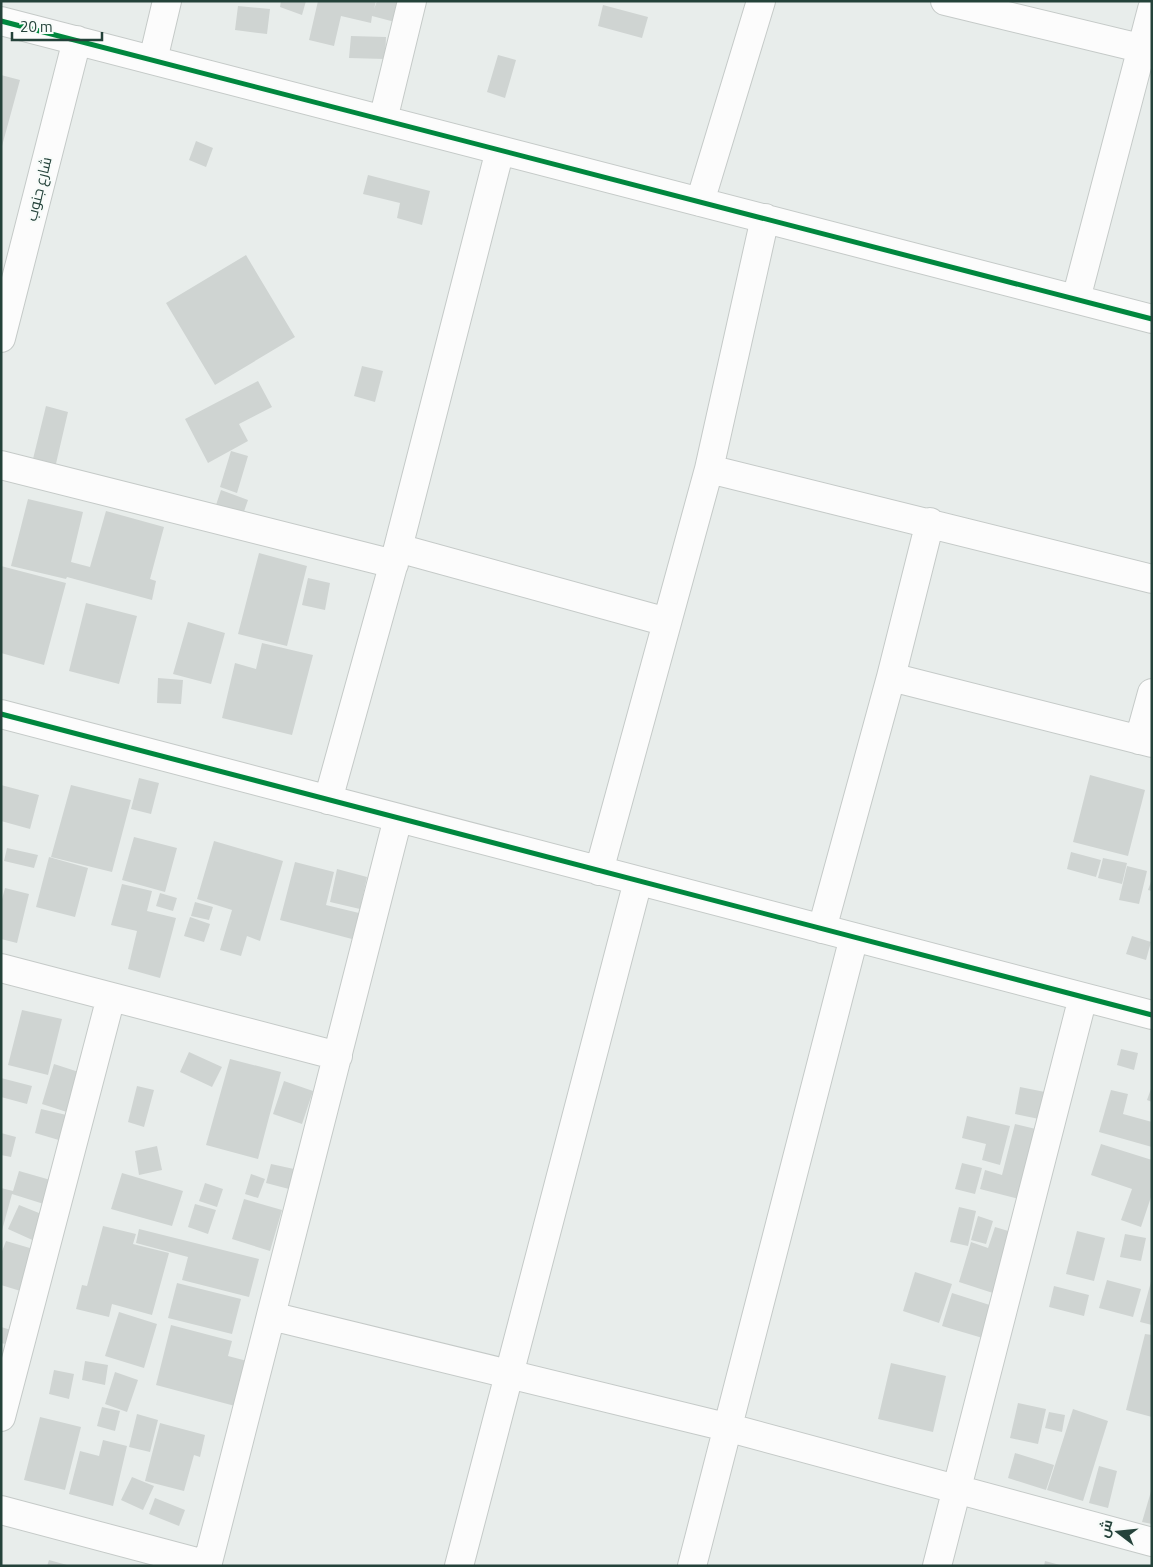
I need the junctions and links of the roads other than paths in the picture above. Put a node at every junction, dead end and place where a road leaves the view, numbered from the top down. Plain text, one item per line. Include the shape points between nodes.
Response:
1 (167, 1) edge
2 (412, 1) edge
3 (761, 1) edge
4 (944, 1) edge
5 (1152, 9) edge
6 (1, 21) edge
7 (77, 40) junction
8 (1146, 50) edge
9 (152, 60) junction
10 (383, 120) junction
11 (500, 150) junction
12 (700, 202) junction
13 (765, 218) junction
14 (1076, 299) junction
15 (1152, 319) edge
16 (1, 338) edge
17 (1, 465) edge
18 (709, 469) junction
19 (930, 522) junction
20 (396, 556) junction
21 (1152, 579) edge
22 (666, 622) junction
23 (891, 677) junction
24 (1152, 693) edge
25 (1, 714) edge
26 (1146, 742) edge
27 (328, 800) junction
28 (398, 818) junction
29 (599, 871) junction
30 (638, 881) junction
31 (822, 929) junction
32 (854, 937) junction
33 (1, 968) edge
34 (111, 997) junction
35 (1083, 997) junction
36 (1152, 1016) edge
37 (338, 1056) junction
38 (271, 1316) junction
39 (509, 1374) junction
40 (1, 1417) edge
41 (726, 1427) junction
42 (958, 1488) junction
43 (1, 1510) edge
44 (1152, 1542) edge
45 (208, 1565) edge
46 (459, 1566) edge
47 (692, 1566) edge
48 (938, 1566) edge

1 - 9 street
2 - 10 street
3 - 12 street
4 - 8 street
5 - 8 street
6 - 7 street
7 - 9 street
7 - 16 street, شارع جنوب
8 - 14 street
9 - 10 street
10 - 11 street
11 - 12 street
11 - 20 street
12 - 13 street
13 - 14 street
13 - 18 street
14 - 15 street
17 - 20 street
18 - 19 street
18 - 22 street
19 - 21 street
19 - 23 street
20 - 22 street
20 - 27 street
22 - 29 street
23 - 26 street
23 - 31 street
24 - 26 street
25 - 27 street
27 - 28 street
28 - 29 street
28 - 37 street
29 - 30 street
30 - 31 street
30 - 39 street
31 - 32 street
32 - 35 street
32 - 41 street
33 - 34 street
34 - 37 street
34 - 40 street
35 - 36 street
35 - 42 street
37 - 38 street
38 - 39 street
38 - 45 street
39 - 41 street
39 - 46 street
41 - 42 street
41 - 47 street
42 - 44 street
42 - 48 street
43 - 45 street

